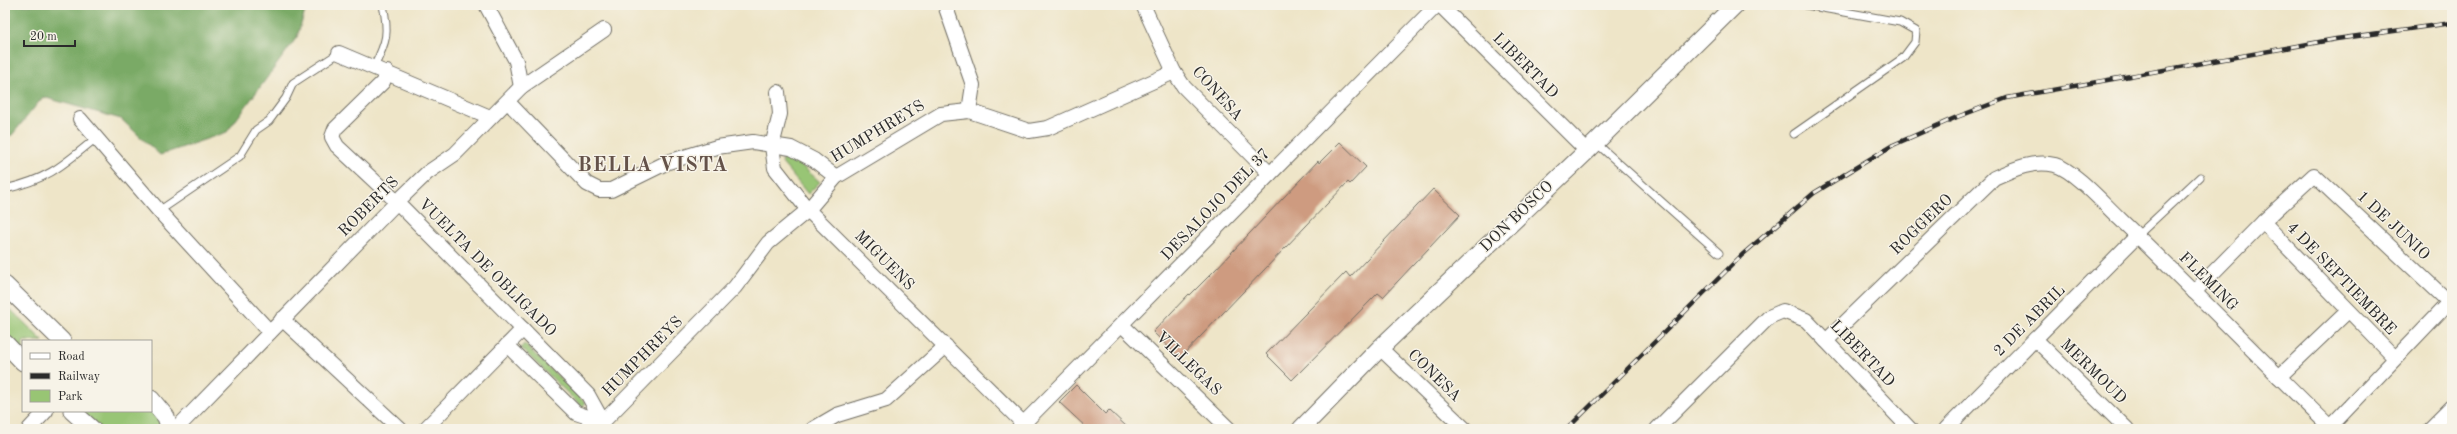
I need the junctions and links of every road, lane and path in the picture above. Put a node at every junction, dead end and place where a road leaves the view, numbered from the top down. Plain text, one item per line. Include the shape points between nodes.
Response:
1 (383, 5) edge
2 (486, 5) edge
3 (945, 5) edge
4 (1143, 5) edge
5 (1437, 5) edge
6 (1440, 5) edge
7 (1735, 5) edge
8 (1806, 5) edge
9 (604, 30) dead end
10 (339, 53) joint
11 (374, 67) junction
12 (387, 72) junction
13 (1174, 72) junction
14 (521, 87) junction
15 (778, 92) dead end
16 (508, 102) junction
17 (969, 111) junction
18 (490, 117) junction
19 (80, 119) dead end
20 (1794, 134) dead end
21 (96, 138) junction
22 (772, 146) junction
23 (1591, 146) junction
24 (2056, 166) joint
25 (1270, 174) junction
26 (836, 177) junction
27 (2200, 177) dead end
28 (5, 189) edge
29 (397, 202) junction
30 (808, 210) junction
31 (159, 211) junction
32 (2263, 222) junction
33 (2137, 236) junction
34 (1719, 253) dead end
35 (5, 285) edge
36 (2194, 292) junction
37 (2451, 300) edge
38 (2348, 311) junction
39 (282, 319) junction
40 (1122, 325) junction
41 (523, 329) junction
42 (270, 332) junction
43 (2035, 339) junction
44 (61, 340) edge
45 (1826, 341) junction
46 (5, 343) edge
47 (507, 345) junction
48 (946, 346) junction
49 (1380, 348) junction
50 (2396, 358) junction
51 (22, 361) edge
52 (2280, 377) junction
53 (152, 400) edge
54 (2452, 407) edge
55 (45, 412) edge
56 (73, 412) edge
57 (603, 427) edge
58 (1023, 427) edge
59 (2330, 428) edge
60 (29, 429) edge
61 (92, 429) edge
62 (170, 429) edge
63 (176, 429) edge
64 (400, 429) edge
65 (425, 429) edge
66 (813, 429) edge
67 (1229, 429) edge
68 (1301, 429) edge
69 (1465, 429) edge
70 (1657, 429) edge
71 (1910, 429) edge
72 (1946, 429) edge
73 (2127, 429) edge
74 (2430, 429) edge

1 - 11 lane via 388,29 385,44
2 - 14 street via 516,61
3 - 17 street via 972,85
4 - 13 street, CONESA
5 - 25 street, DESALOJO DEL 37
6 - 23 street, LIBERTAD
7 - 23 street, DON BOSCO
8 - 20 lane via 1900,22 1916,31 1915,42 1904,58
9 - 14 street, ROBERTS
10 - 11 street
10 - 31 lane via 293,83 286,98 269,120 256,130 240,156
11 - 12 street
12 - 18 street
12 - 29 street, VUELTA DE OBLIGADO via 383,82 335,129 332,138 337,146
13 - 17 street, HUMPHREYS via 1048,128 1029,131
13 - 25 street, CONESA via 1184,87
14 - 16 street, ROBERTS
15 - 22 street, MIGUENS via 780,114
16 - 18 street, ROBERTS
16 - 22 street via 587,184 599,190 611,190 668,162 717,147 753,142
17 - 26 street, HUMPHREYS via 941,114
18 - 29 street, ROBERTS via 455,154 427,173
19 - 21 street
21 - 28 lane via 55,172 28,184
21 - 31 street
22 - 26 street via 791,148 814,160
22 - 30 street, MIGUENS via 775,168
23 - 34 lane
23 - 49 street, DON BOSCO
24 - 33 street, FLEMING via 2079,180
24 - 45 street, ROGGERO via 2035,163 1994,178
25 - 40 street, DESALOJO DEL 37
26 - 30 street, HUMPHREYS
27 - 33 lane
29 - 39 street, ROBERTS
29 - 41 street, VUELTA DE OBLIGADO
30 - 48 street, MIGUENS
30 - 57 street, HUMPHREYS via 768,243 735,287
31 - 42 street
32 - 36 street
32 - 37 street, 1 DE JUNIO via 2314,175
32 - 38 street, 4 DE SEPTIEMBRE
33 - 36 street, FLEMING
33 - 43 street, 2 DE ABRIL
35 - 44 street
36 - 52 street, FLEMING
37 - 50 street
38 - 50 street, 4 DE SEPTIEMBRE
38 - 52 street
39 - 42 street, ROBERTS
39 - 64 street
40 - 58 street, DESALOJO DEL 37
40 - 67 street, VILLEGAS
41 - 47 street
41 - 57 street, VUELTA DE OBLIGADO via 588,395
42 - 63 street, ROBERTS
43 - 72 street, 2 DE ABRIL
43 - 73 street, MERMOUD
45 - 70 street, LIBERTAD via 1806,320 1783,311 1769,317
45 - 71 street, LIBERTAD
46 - 51 street
47 - 57 street via 576,413
47 - 65 street
48 - 58 street, MIGUENS
48 - 66 street via 886,400 837,415
49 - 68 street, DON BOSCO
49 - 69 street, CONESA
50 - 59 street
52 - 59 street, FLEMING
53 - 62 street via 166,417
54 - 74 street
55 - 60 street
56 - 61 street

